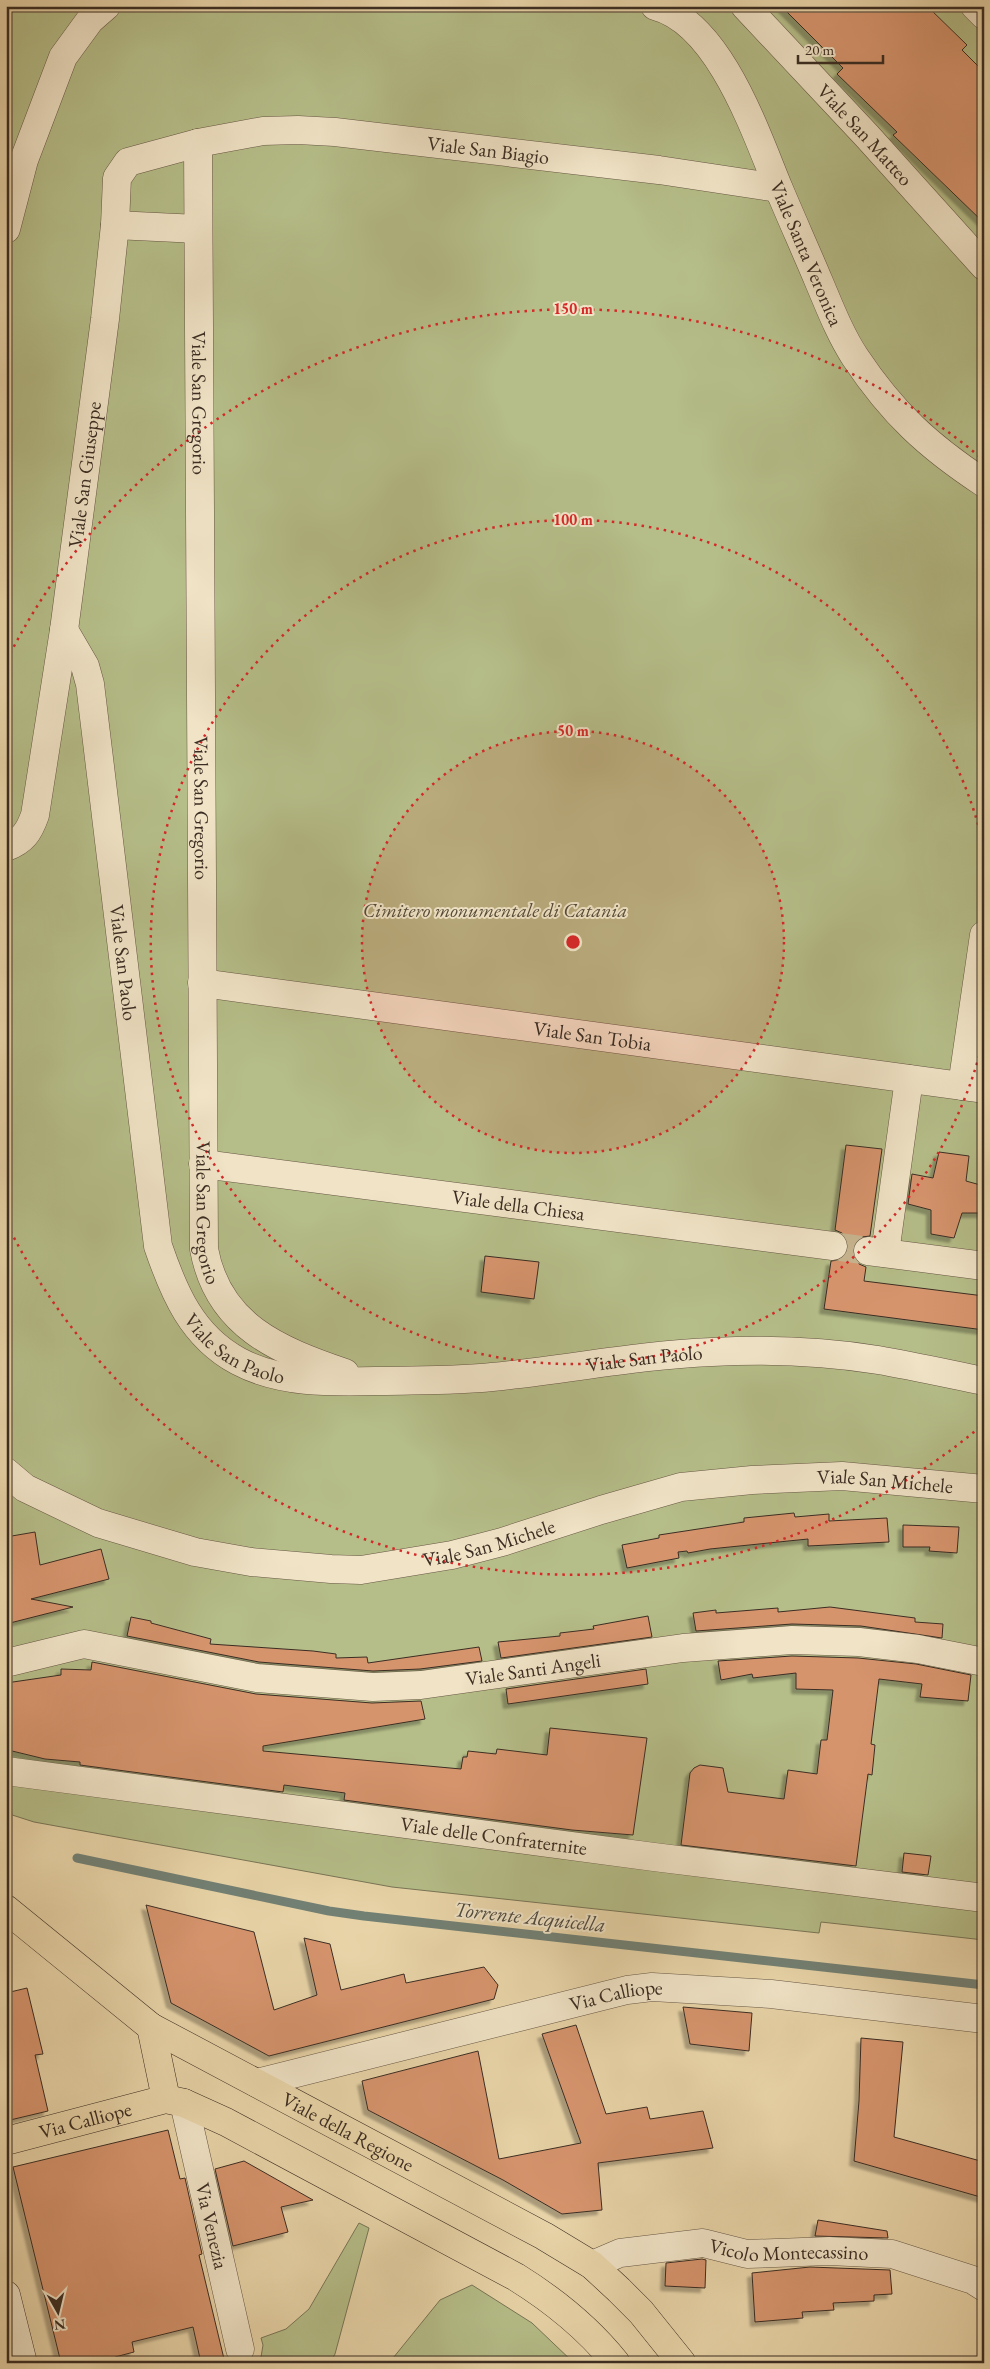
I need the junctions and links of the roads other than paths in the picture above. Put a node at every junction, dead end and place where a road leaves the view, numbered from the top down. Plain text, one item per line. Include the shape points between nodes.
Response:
1 (106, 6) edge
2 (655, 6) edge
3 (745, 6) edge
4 (975, 6) edge
5 (984, 15) edge
6 (198, 143) junction
7 (778, 188) junction
8 (115, 224) junction
9 (198, 228) junction
10 (6, 229) edge
11 (984, 266) edge
12 (984, 483) edge
13 (64, 630) junction
14 (6, 847) edge
15 (984, 935) edge
16 (202, 983) junction
17 (909, 1079) junction
18 (973, 1088) edge
19 (203, 1164) junction
20 (833, 1246) tunnel mouth
21 (984, 1266) edge
22 (368, 1381) junction
23 (984, 1382) edge
24 (6, 1472) edge
25 (984, 1489) edge
26 (984, 1662) edge
27 (6, 1663) edge
28 (6, 1771) edge
29 (984, 1898) edge
30 (6, 1909) edge
31 (984, 2019) edge
32 (151, 2027) junction
33 (257, 2083) junction
34 (175, 2101) junction
35 (6, 2141) edge
36 (592, 2265) junction
37 (984, 2286) edge
38 (6, 2295) edge
39 (240, 2349) dead end
40 (22, 2363) edge
41 (616, 2363) edge
42 (682, 2363) edge

1 - 10 street via 84,27 63,57 24,160
2 - 7 street, Viale Santa Veronica via 680,19 710,48 729,76 752,120
3 - 11 street, Viale San Matteo
4 - 5 street
6 - 7 street, Viale San Biagio via 263,131 335,132 649,169
6 - 8 street, Viale San Giuseppe via 128,162 117,178
6 - 9 street, Viale San Gregorio
7 - 12 street, Viale Santa Veronica via 834,317 855,356 918,435
8 - 9 street
8 - 13 street, Viale San Giuseppe
9 - 16 street, Viale San Gregorio
13 - 14 street, Viale San Giuseppe via 35,815 30,831 22,840
13 - 22 street, Viale San Paolo via 85,666 90,684 154,1217 158,1246 170,1279 180,1302 198,1327 237,1360 278,1376 330,1382
15 - 18 street
16 - 17 street, Viale San Tobia
16 - 19 street, Viale San Gregorio
17 - 18 street, Viale San Tobia
17 - 21 street via 877,1252
19 - 20 street, Viale della Chiesa
19 - 22 street, Viale San Gregorio via 204,1249 208,1270 228,1308 266,1340 303,1358
22 - 23 street, Viale San Paolo via 490,1378 687,1353 787,1351 877,1360
24 - 25 street, Viale San Michele via 25,1488 107,1526 195,1552 251,1562 361,1570 452,1555 681,1488 752,1480 842,1476
26 - 27 street, Viale Santi Angeli via 859,1642 792,1640 683,1648 421,1685 373,1687 257,1678 84,1644
28 - 29 street, Viale delle Confraternite
30 - 32 main road, Viale della Regione
31 - 33 street, Via Calliope via 771,1994 652,1987 627,1990
32 - 33 main road, Viale della Regione
32 - 34 main road
33 - 36 main road, Viale della Regione via 544,2236
34 - 35 main road, Via Calliope
34 - 39 street, Via Venezia
34 - 41 main road via 226,2122 516,2277 547,2296 586,2330
36 - 37 street, Vicolo Montecassino via 620,2254 703,2243 747,2254 829,2251 892,2254
36 - 42 main road, Viale della Regione via 641,2312
38 - 40 street

